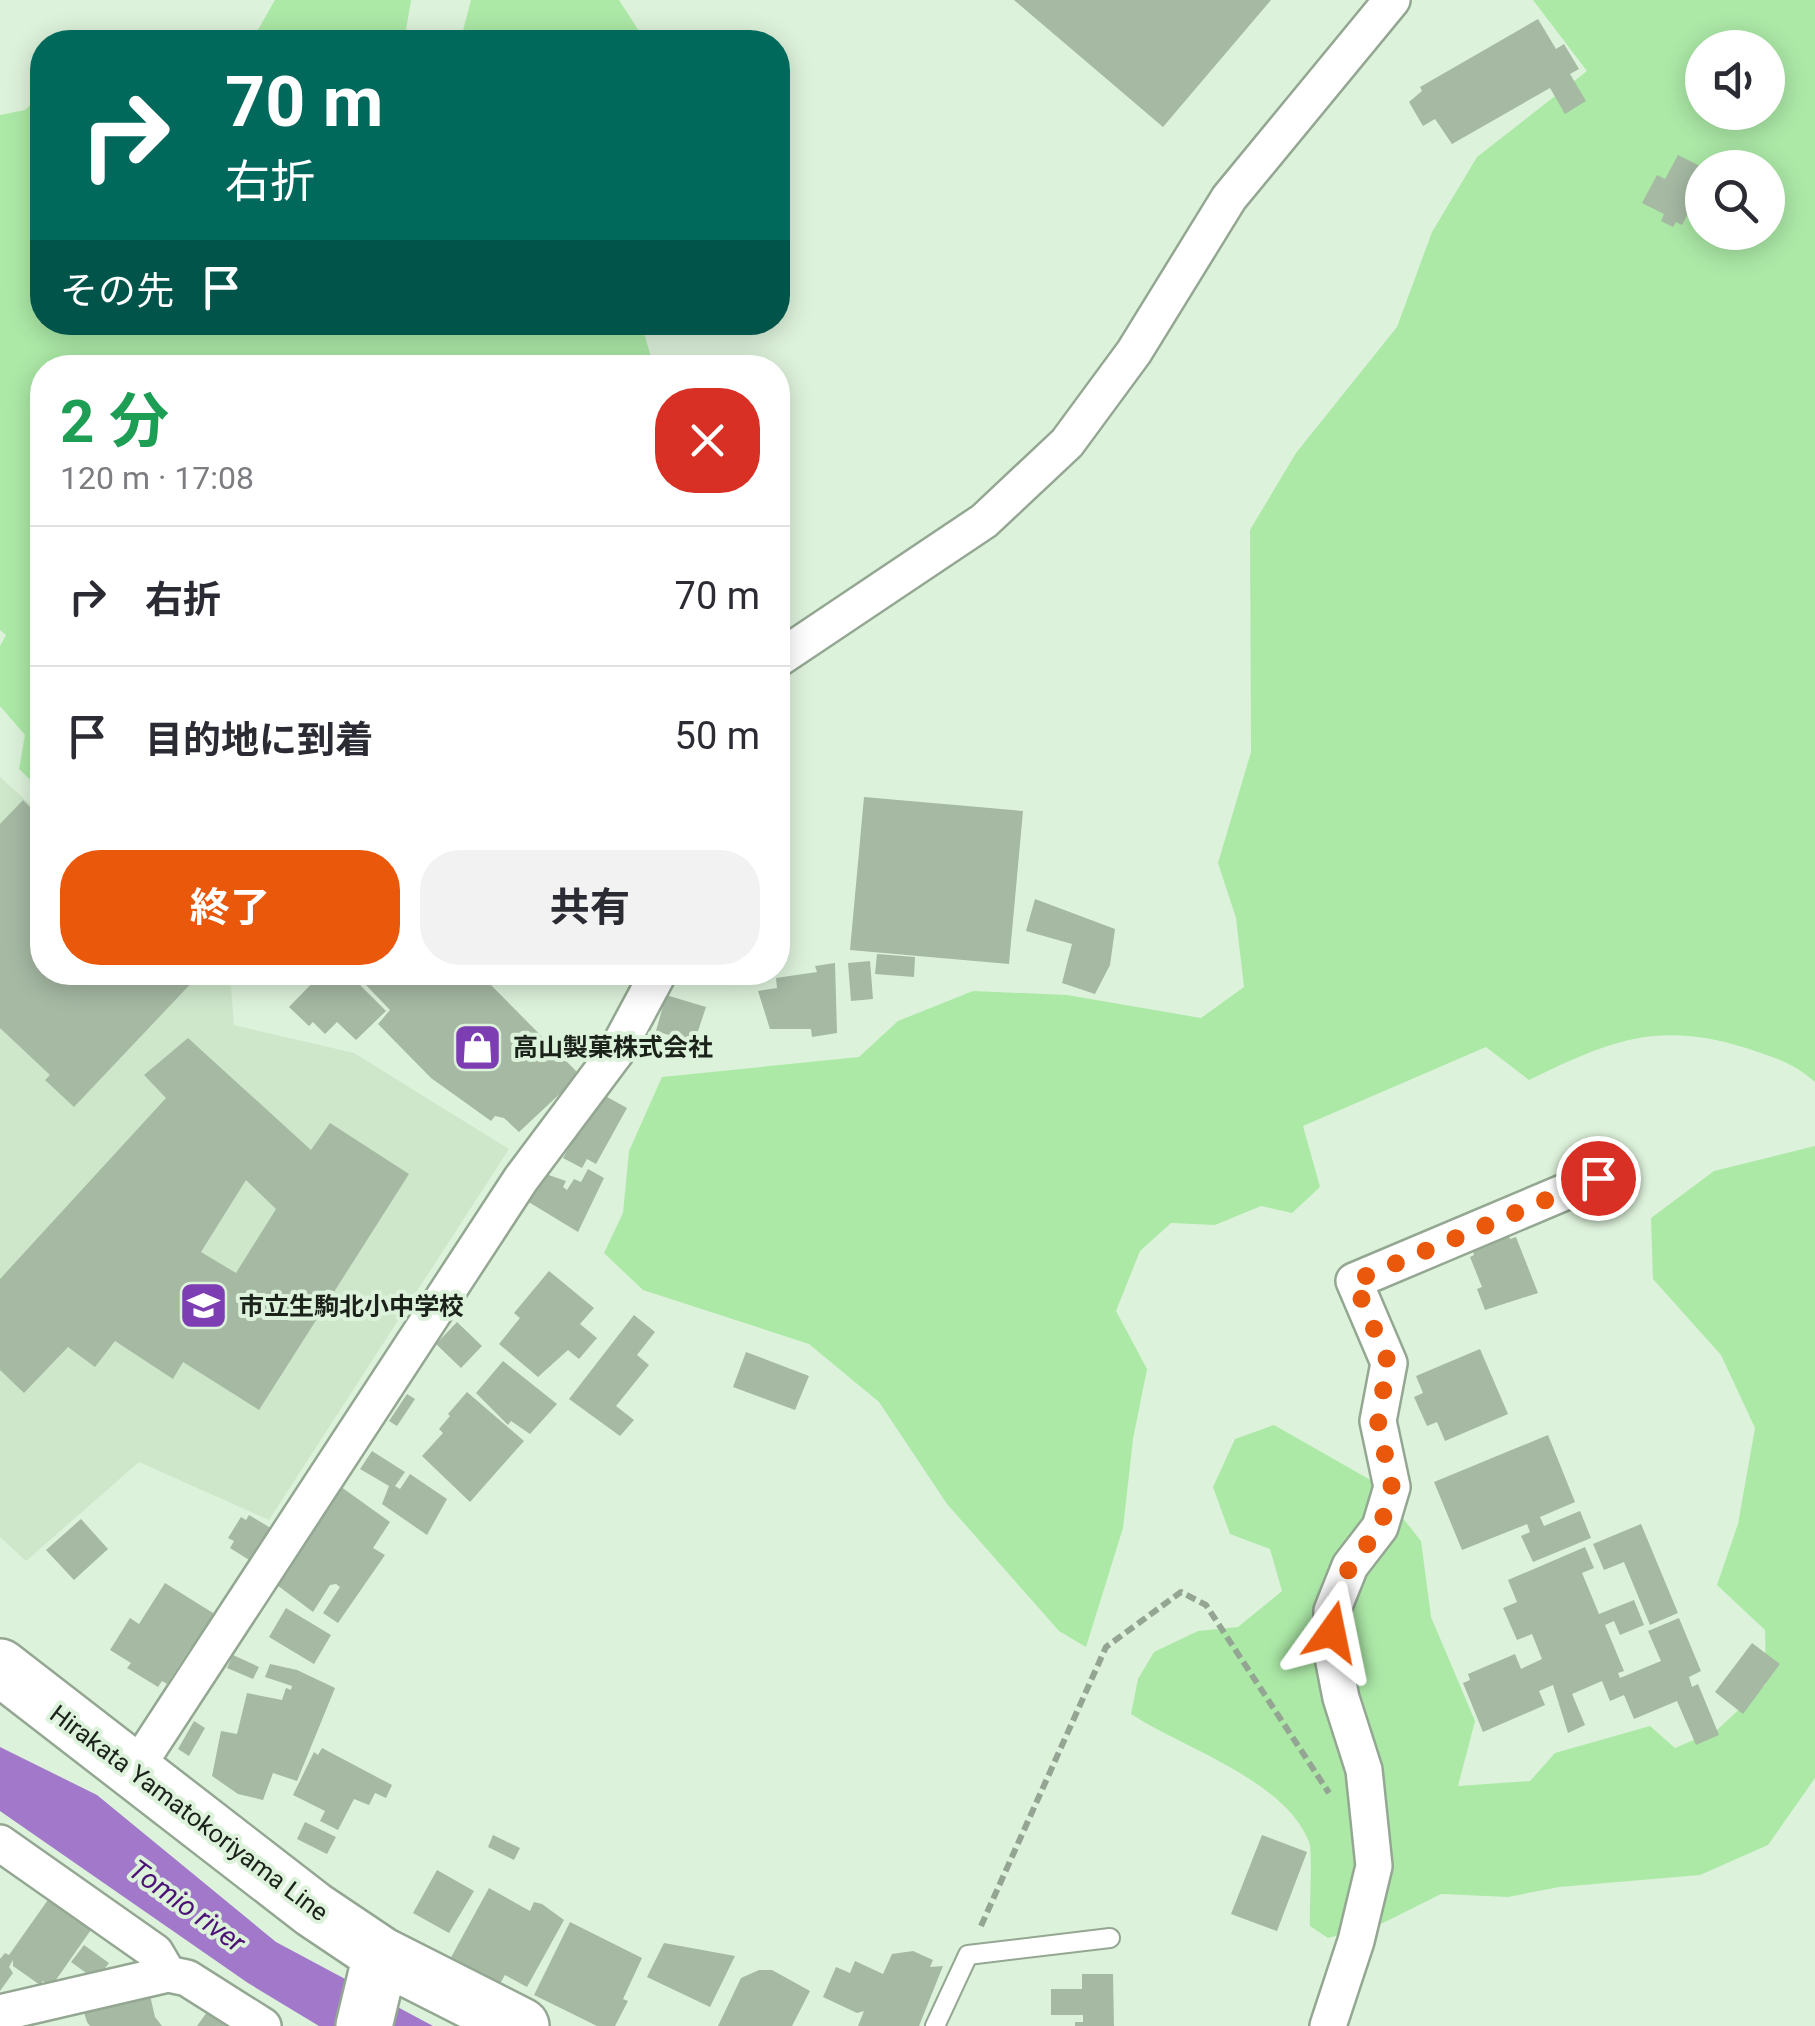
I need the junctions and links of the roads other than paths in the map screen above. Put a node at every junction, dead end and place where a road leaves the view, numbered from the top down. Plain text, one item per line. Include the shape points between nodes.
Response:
1 (1392, 0) edge
2 (790, 651) edge
3 (652, 985) edge
4 (1598, 1178) dead end
5 (0, 1667) edge
6 (134, 1771) junction
7 (0, 1843) edge
8 (1110, 1938) dead end
9 (168, 1974) junction
10 (373, 1988) edge
11 (0, 2013) edge
12 (263, 2026) edge
13 (521, 2026) edge
14 (935, 2026) edge
15 (1328, 2026) edge

1 - 2 street via 1229,198 1134,352 1067,443 984,521
3 - 6 street via 616,1052 521,1179
4 - 15 street via 1354,1281 1388,1362 1378,1421 1392,1488 1380,1528 1350,1566 1332,1611 1332,1652 1364,1770 1374,1866
5 - 6 main road, Hirakata Yamatokoriyama Line
6 - 10 main road, Hirakata Yamatokoriyama Line
7 - 9 street via 156,1952
8 - 14 lane via 968,1955
9 - 11 street
9 - 12 street via 187,1978
10 - 13 main road, Hirakata Yamatokoriyama Line

